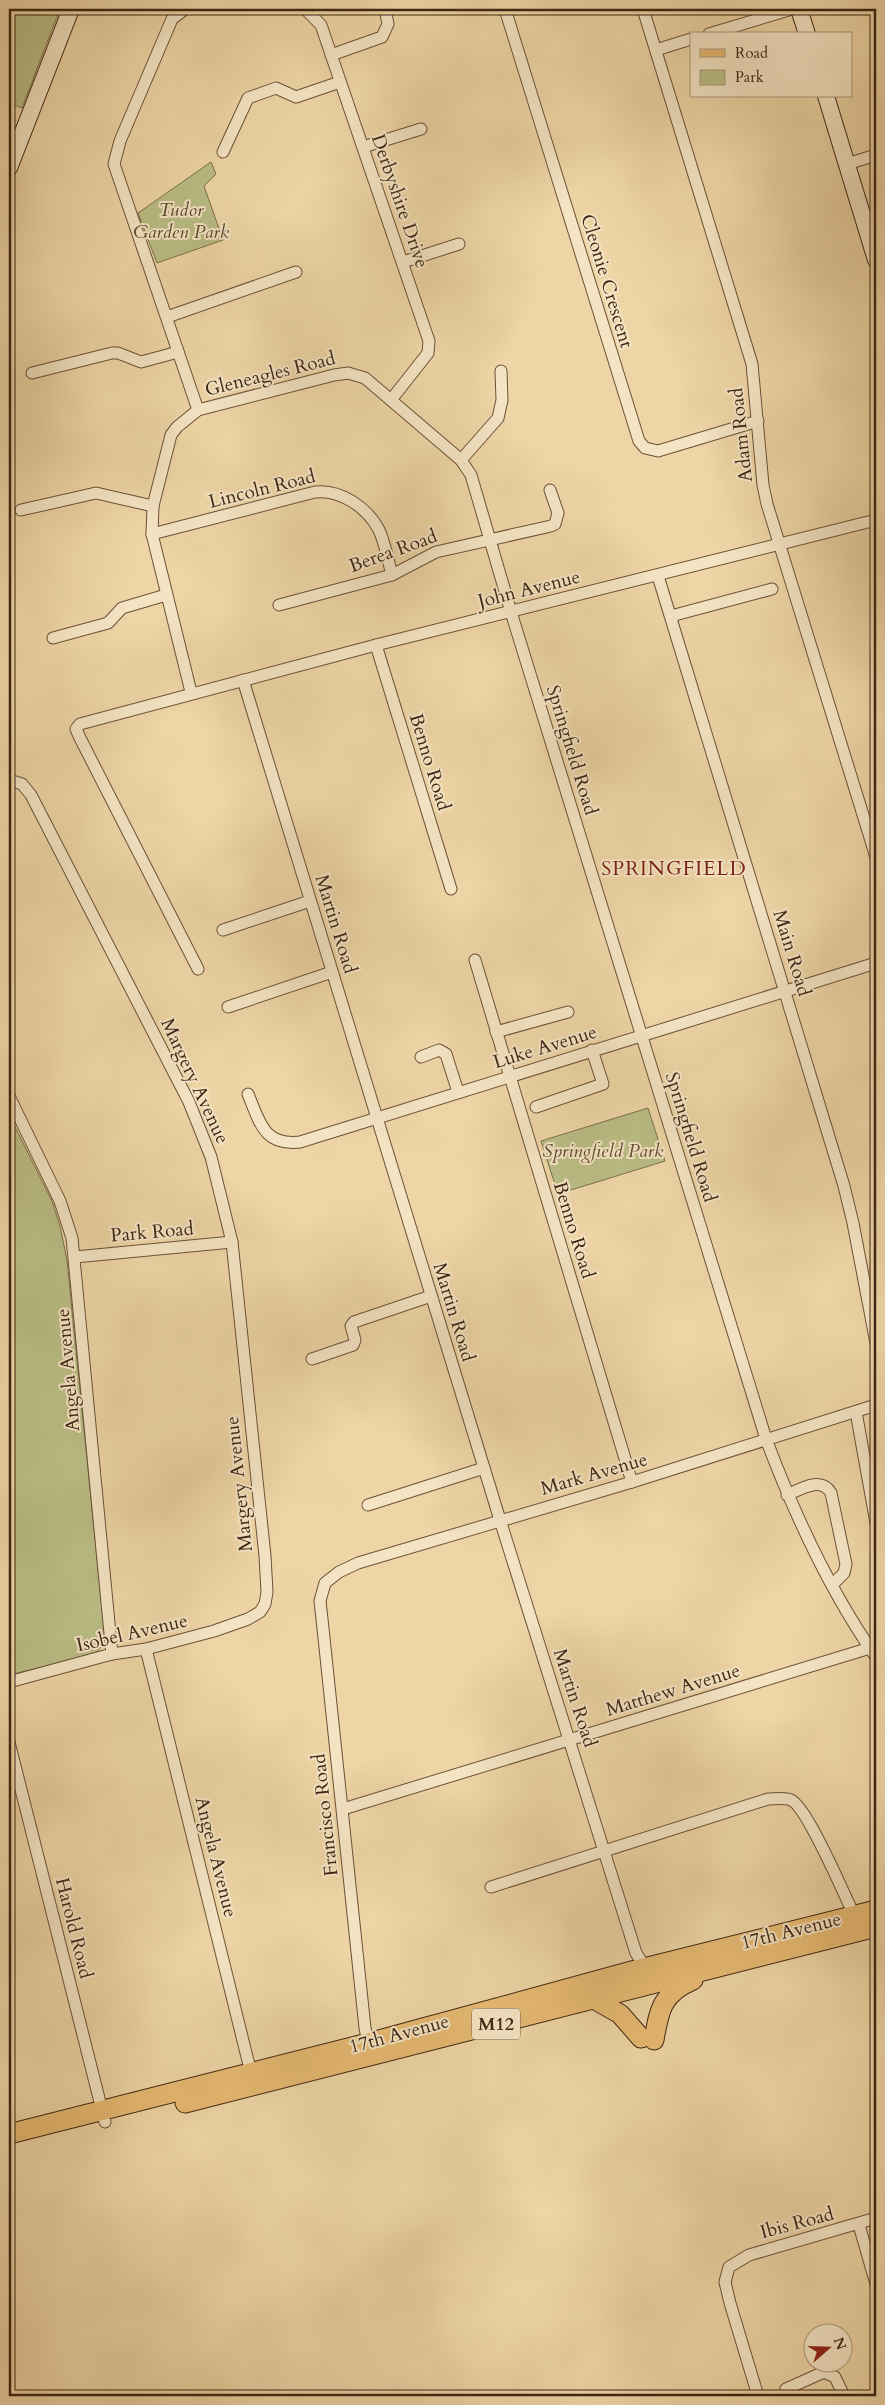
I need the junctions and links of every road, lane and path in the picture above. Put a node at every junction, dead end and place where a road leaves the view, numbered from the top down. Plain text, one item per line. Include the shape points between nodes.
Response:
1 (71, 9) edge
2 (185, 9) edge
3 (306, 9) edge
4 (385, 9) edge
5 (505, 9) edge
6 (643, 9) edge
7 (792, 9) edge
8 (799, 9) edge
9 (716, 32) edge
10 (806, 32) edge
11 (690, 39) edge
12 (656, 50) junction
13 (331, 56) junction
14 (340, 82) junction
15 (827, 98) edge
16 (422, 129) dead end
17 (363, 147) junction
18 (223, 152) dead end
19 (876, 156) edge
20 (847, 164) junction
21 (9, 168) edge
22 (459, 244) dead end
23 (876, 260) edge
24 (403, 262) junction
25 (296, 272) dead end
26 (167, 317) junction
27 (178, 352) junction
28 (501, 371) dead end
29 (32, 373) dead end
30 (391, 400) junction
31 (198, 410) junction
32 (758, 421) junction
33 (461, 460) junction
34 (550, 490) dead end
35 (153, 506) junction
36 (21, 510) dead end
37 (876, 520) edge
38 (152, 534) junction
39 (490, 540) junction
40 (781, 545) junction
41 (392, 575) junction
42 (658, 576) junction
43 (772, 589) dead end
44 (166, 595) junction
45 (279, 605) dead end
46 (510, 612) junction
47 (671, 616) junction
48 (53, 638) dead end
49 (376, 644) junction
50 (242, 680) junction
51 (190, 692) junction
52 (9, 780) edge
53 (876, 857) edge
54 (450, 889) dead end
55 (310, 901) junction
56 (223, 930) dead end
57 (475, 960) dead end
58 (876, 963) edge
59 (198, 969) dead end
60 (332, 972) junction
61 (785, 991) junction
62 (228, 1006) dead end
63 (568, 1012) dead end
64 (496, 1032) junction
65 (642, 1035) junction
66 (592, 1050) junction
67 (421, 1056) dead end
68 (509, 1076) junction
69 (458, 1092) junction
70 (248, 1094) dead end
71 (9, 1096) edge
72 (536, 1107) dead end
73 (376, 1117) junction
74 (232, 1242) junction
75 (74, 1257) junction
76 (431, 1296) junction
77 (876, 1343) edge
78 (312, 1359) dead end
79 (876, 1405) edge
80 (856, 1412) junction
81 (766, 1440) junction
82 (484, 1468) junction
83 (632, 1482) junction
84 (787, 1495) junction
85 (368, 1504) dead end
86 (500, 1520) junction
87 (876, 1523) edge
88 (324, 1583) joint
89 (832, 1585) junction
90 (260, 1612) joint
91 (146, 1649) junction
92 (874, 1651) edge
93 (112, 1654) junction
94 (9, 1682) edge
95 (570, 1739) junction
96 (9, 1742) edge
97 (343, 1809) junction
98 (604, 1851) junction
99 (491, 1887) dead end
100 (876, 1910) edge
101 (854, 1915) junction
102 (876, 1927) edge
103 (724, 1968) junction
104 (639, 1973) junction
105 (592, 1998) junction
106 (368, 2043) junction
107 (251, 2073) junction
108 (104, 2117) junction
109 (9, 2134) edge
110 (9, 2146) edge
111 (876, 2218) edge
112 (859, 2225) junction
113 (876, 2284) edge
114 (758, 2396) edge
115 (786, 2396) edge
116 (844, 2396) edge

1 - 21 street
2 - 26 street via 172,19 120,141 114,164
3 - 13 street, Derbyshire Drive via 318,20
4 - 13 street via 388,24 382,37
5 - 32 street, Cleonie Crescent via 639,442 645,448 658,451
6 - 12 street, Adam Road
7 - 9 street
8 - 10 street
11 - 12 street
12 - 32 street, Adam Road via 752,364
13 - 14 street, Derbyshire Drive
14 - 17 street, Derbyshire Drive
14 - 18 street via 296,97 276,88 248,98
15 - 20 street
16 - 17 street
17 - 24 street, Derbyshire Drive
19 - 20 street
20 - 23 street
22 - 24 street
24 - 30 street, Derbyshire Drive via 430,346
25 - 26 street
26 - 27 street
27 - 29 street via 141,362 112,353
27 - 31 street
28 - 33 street via 502,400 498,418
30 - 31 street, Gleneagles Road via 365,378 348,373
30 - 33 street, Gleneagles Road
31 - 35 street, Gleneagles Road via 171,435
32 - 40 street, Adam Road via 764,492
33 - 39 street, Gleneagles Road via 471,475
34 - 39 street, Berea Road via 558,513 555,524
35 - 36 street via 96,492
35 - 38 street, Gleneagles Road
37 - 40 street, John Avenue
38 - 41 street, Lincoln Road via 315,492 336,492 353,502 374,522 382,537
38 - 44 street, Gleneagles Road
39 - 41 street, Berea Road via 428,555
39 - 46 street, Gleneagles Road
40 - 42 street, John Avenue
40 - 53 street, Adam Road
41 - 45 street, Berea Road
42 - 46 street, John Avenue
42 - 47 street, Main Road
43 - 47 street
44 - 48 street via 122,608 108,623
44 - 51 street, Gleneagles Road
46 - 49 street, John Avenue
46 - 65 street, Springfield Road
47 - 61 street, Main Road
49 - 50 street, John Avenue
49 - 54 street, Benno Road
50 - 51 street, John Avenue
50 - 55 street, Martin Road
51 - 59 street, John Avenue via 80,724 76,729
52 - 74 street, Margery Avenue via 22,784 31,795 189,1102 211,1157
55 - 56 street
55 - 60 street, Martin Road
57 - 64 street, Benno Road
58 - 61 street, Luke Avenue
60 - 62 street
60 - 73 street, Martin Road
61 - 65 street, Luke Avenue
61 - 77 street, Main Road via 844,1186
63 - 64 street
64 - 68 street, Benno Road
65 - 66 street, Luke Avenue
65 - 81 street, Springfield Road
66 - 68 street, Luke Avenue
66 - 72 street via 603,1084
67 - 69 street via 439,1050 446,1054
68 - 69 street, Luke Avenue
68 - 83 street, Benno Road
69 - 73 street, Luke Avenue
70 - 73 street, Luke Avenue via 262,1127 278,1142 300,1142
71 - 75 street, Angela Avenue via 60,1201 68,1221
73 - 76 street, Martin Road
74 - 75 street, Park Road
74 - 90 street, Margery Avenue via 265,1556 267,1592
75 - 93 street, Angela Avenue
76 - 78 street via 354,1322 351,1326 353,1344
76 - 82 street, Martin Road
79 - 80 street, Mark Avenue
80 - 81 street, Mark Avenue
80 - 87 street
81 - 83 street, Mark Avenue
81 - 84 street, Springfield Road
82 - 85 street
82 - 86 street, Martin Road
83 - 86 street, Mark Avenue
84 - 89 street, Springfield Road via 810,1547
84 - 89 street via 816,1483 831,1493 846,1564 844,1573
86 - 88 street, Mark Avenue via 358,1563
86 - 95 street, Martin Road
88 - 97 street, Francisco Road via 321,1609
89 - 92 street, Springfield Road
90 - 91 street, Isobel Avenue via 237,1624
91 - 93 street, Isobel Avenue
91 - 107 street, Angela Avenue
92 - 95 street, Matthew Avenue
93 - 94 street, Isobel Avenue
95 - 97 street, Matthew Avenue
95 - 98 street, Martin Road
96 - 108 street, Harold Road
97 - 106 street, Francisco Road
98 - 99 street
98 - 101 street via 768,1799 791,1800 806,1817
98 - 104 street, Martin Road
100 - 101 main road, 17th Avenue / M12
101 - 104 main road, 17th Avenue / M12
102 - 103 main road, M12
103 - 104 main road, M12
103 - 105 main road via 688,1982 666,1997 648,2040 620,2014
104 - 105 main road, M12
104 - 106 main road, 17th Avenue / M12
105 - 108 main road, 17th Avenue / M12 via 345,2063
106 - 107 main road, 17th Avenue / M12
107 - 108 main road, 17th Avenue / M12
108 - 109 main road, 17th Avenue / M12
108 - 110 main road, 17th Avenue / M12
111 - 112 street, Ibis Road
112 - 113 street
112 - 114 street, Ibis Road via 749,2255 729,2267 725,2282
115 - 116 street via 786,2389 824,2372 835,2377

